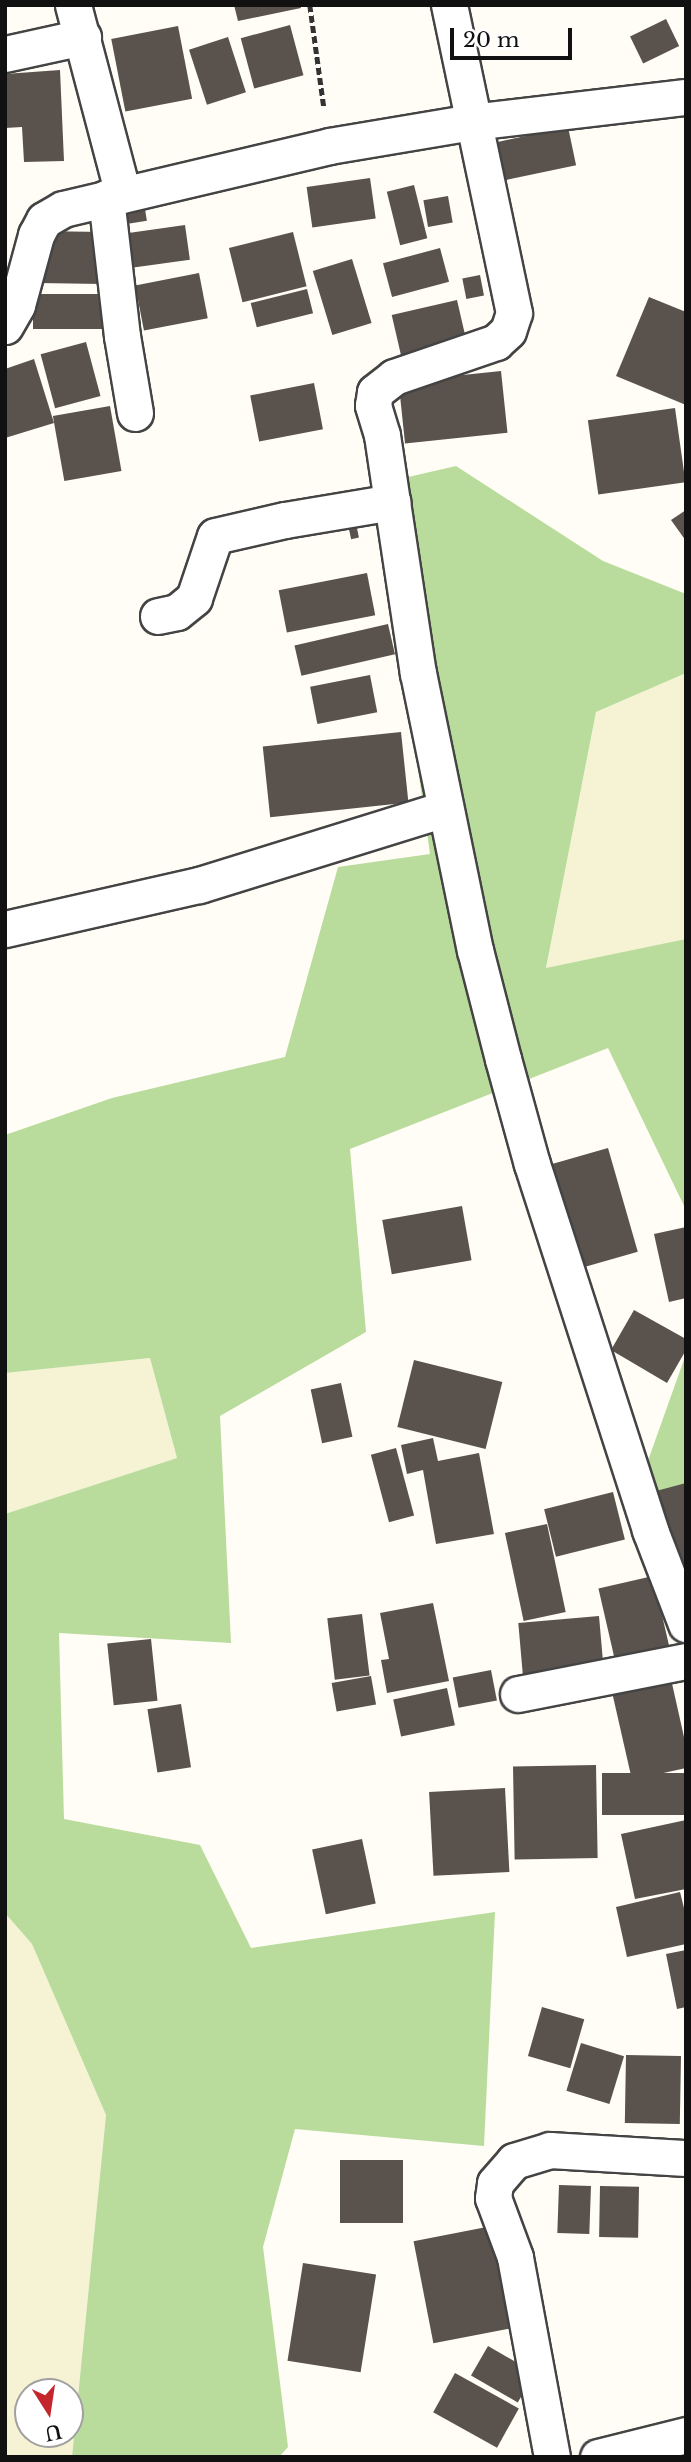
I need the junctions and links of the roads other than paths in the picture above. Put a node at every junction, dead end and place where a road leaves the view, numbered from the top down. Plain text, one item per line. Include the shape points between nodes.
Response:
1 (449, 5) edge
2 (78, 21) edge
3 (5, 54) edge
4 (686, 97) edge
5 (471, 122) junction
6 (115, 196) junction
7 (5, 326) edge
8 (135, 413) dead end
9 (392, 502) junction
10 (158, 615) dead end
11 (445, 809) junction
12 (5, 929) edge
13 (686, 1624) edge
14 (686, 1661) edge
15 (518, 1694) dead end
16 (686, 2158) edge
17 (686, 2435) edge
18 (617, 2455) edge
19 (552, 2457) edge

1 - 5 street
2 - 3 street
2 - 6 street
4 - 5 street
5 - 6 street via 329,146
5 - 9 street via 513,313 508,331 496,342 394,377 375,392 373,405
6 - 7 street via 64,209 44,220
6 - 8 street
9 - 10 street via 215,536 194,598 177,612
9 - 11 street
11 - 12 street via 200,884
11 - 13 street via 475,950 533,1164 650,1530
14 - 15 street
16 - 19 street via 550,2150 514,2161 495,2183 493,2198 515,2257
17 - 18 street

